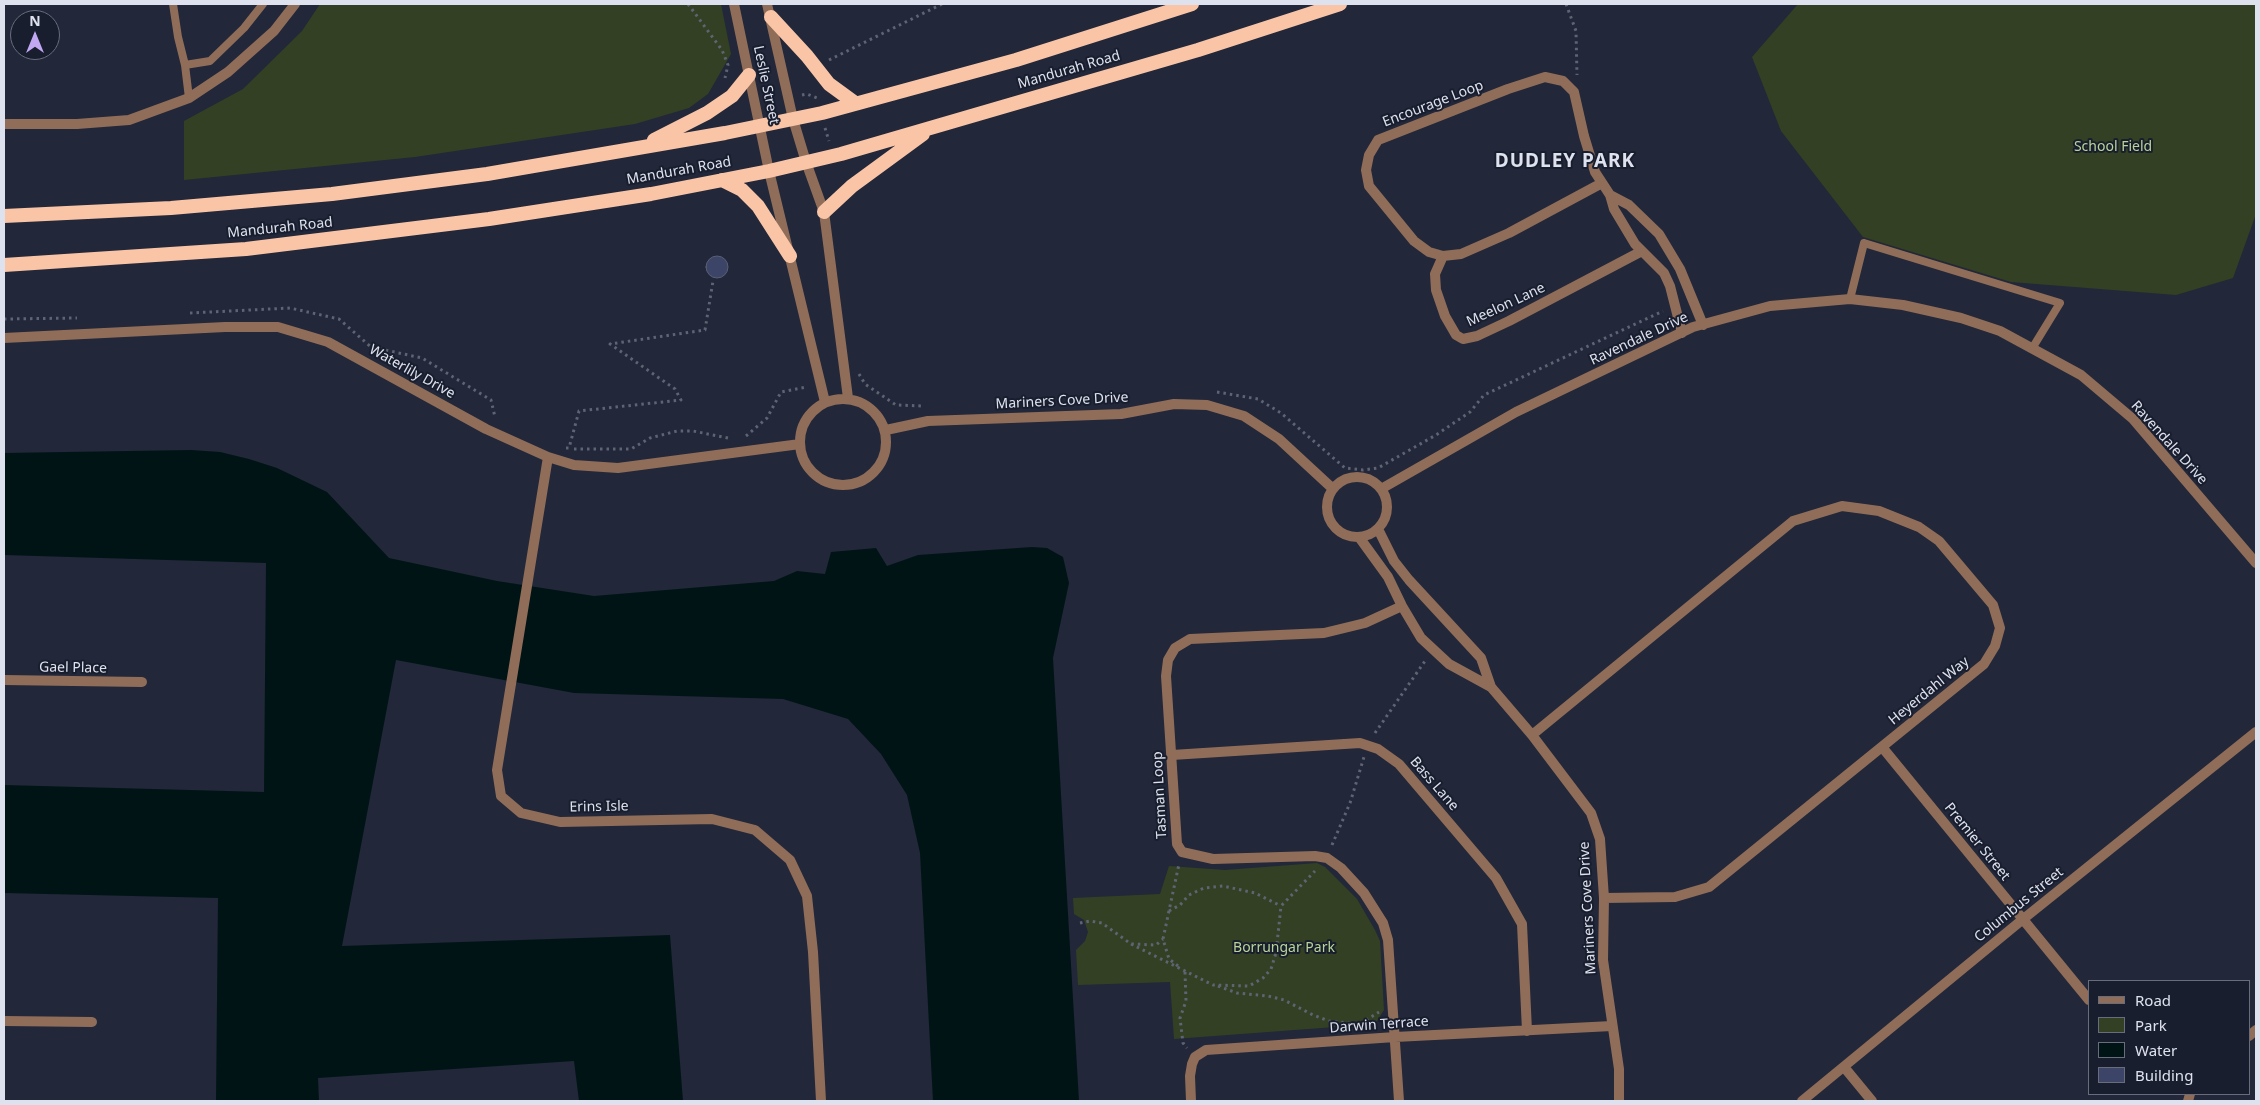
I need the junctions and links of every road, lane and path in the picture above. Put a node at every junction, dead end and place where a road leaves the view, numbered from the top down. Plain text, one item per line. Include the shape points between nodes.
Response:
1 (173, 4) edge
2 (263, 4) edge
3 (295, 4) edge
4 (688, 4) edge
5 (734, 4) edge
6 (942, 4) edge
7 (1192, 4) edge
8 (1340, 4) edge
9 (1566, 4) edge
10 (769, 11) edge
11 (185, 65) junction
12 (820, 74) junction
13 (749, 75) junction
14 (1578, 82) dead end
15 (723, 83) dead end
16 (807, 94) dead end
17 (189, 98) junction
18 (855, 103) junction
19 (793, 119) junction
20 (4, 124) edge
21 (761, 126) junction
22 (932, 128) junction
23 (642, 146) junction
24 (806, 162) junction
25 (769, 171) junction
26 (722, 180) junction
27 (1602, 183) junction
28 (1610, 195) junction
29 (824, 212) junction
30 (4, 216) edge
31 (1642, 251) junction
32 (790, 256) junction
33 (1443, 256) junction
34 (4, 265) edge
35 (714, 281) dead end
36 (1850, 299) junction
37 (1675, 306) junction
38 (1703, 325) junction
39 (1682, 333) junction
40 (4, 338) edge
41 (2033, 347) junction
42 (865, 384) dead end
43 (1207, 392) dead end
44 (848, 398) junction
45 (825, 402) junction
46 (925, 406) dead end
47 (580, 411) dead end
48 (767, 418) dead end
49 (886, 430) junction
50 (740, 438) dead end
51 (732, 439) dead end
52 (800, 444) junction
53 (569, 448) dead end
54 (548, 457) junction
55 (1332, 488) junction
56 (1381, 488) junction
57 (1378, 529) junction
58 (1360, 537) junction
59 (2256, 563) edge
60 (1402, 606) junction
61 (1434, 649) junction
62 (4, 680) edge
63 (142, 682) dead end
64 (1491, 687) junction
65 (2256, 732) edge
66 (1532, 736) junction
67 (1369, 746) junction
68 (1882, 748) junction
69 (1172, 755) junction
70 (1350, 804) dead end
71 (1182, 852) junction
72 (1604, 898) junction
73 (1169, 911) junction
74 (2022, 920) junction
75 (1080, 923) dead end
76 (1163, 939) junction
77 (1131, 944) junction
78 (1185, 971) junction
79 (1213, 984) junction
80 (2088, 999) edge
81 (1393, 1011) junction
82 (4, 1021) edge
83 (92, 1022) dead end
84 (1612, 1026) junction
85 (1527, 1031) junction
86 (1395, 1037) junction
87 (1195, 1057) junction
88 (1844, 1067) junction
89 (821, 1101) edge
90 (1191, 1101) edge
91 (1399, 1101) edge
92 (1619, 1101) edge
93 (1802, 1101) edge
94 (1872, 1101) edge

1 - 11 lane
2 - 11 lane via 244,28 210,60
3 - 17 street via 274,31 228,72
4 - 15 path via 722,50 728,65
5 - 13 street, Leslie Street
6 - 12 path via 831,57
7 - 18 highway, Mandurah Road via 1016,60
8 - 22 highway, Mandurah Road via 1198,50
9 - 14 path via 1576,31
10 - 12 highway
10 - 19 street, Leslie Street
11 - 17 lane
12 - 16 path
12 - 18 highway
13 - 21 street, Leslie Street
13 - 23 highway via 732,96 707,113
17 - 20 street via 129,120
18 - 19 highway, Mandurah Road
19 - 21 highway, Mandurah Road
19 - 24 street, Leslie Street
21 - 23 highway, Mandurah Road
21 - 25 street, Leslie Street
22 - 24 highway, Mandurah Road
22 - 29 highway via 852,186
23 - 30 highway, Mandurah Road via 487,174 332,194 171,208
24 - 25 highway, Mandurah Road
24 - 29 street
25 - 26 highway, Mandurah Road
25 - 32 street
26 - 32 highway via 742,190 758,206
26 - 34 highway, Mandurah Road via 489,219 246,249
27 - 28 street, Encourage Loop
27 - 33 street via 1509,233 1461,254
27 - 33 street, Encourage Loop via 1586,145 1574,92 1563,81 1554,79 1545,78 1508,90 1378,140 1367,162 1369,186 1414,241 1428,252
28 - 31 street, Encourage Loop via 1614,209
28 - 38 street, Encourage Loop via 1629,205 1659,234 1680,269
29 - 44 street
31 - 33 street, Meelon Lane via 1501,325 1463,339 1445,316 1436,290 1435,274
31 - 37 street, Encourage Loop via 1664,273
32 - 45 street
35 - 47 path via 705,330 610,344 675,389 681,400
36 - 38 street, Ravendale Drive via 1770,306
36 - 41 street, Ravendale Drive via 1903,305 1960,318 2000,330
36 - 41 lane via 1864,243 2060,302
37 - 39 street, Encourage Loop
37 - 43 path via 1484,395 1470,412 1378,468 1345,468 1281,413 1258,399
38 - 39 street, Ravendale Drive
39 - 56 street, Ravendale Drive via 1516,412
40 - 54 street, Waterlily Drive via 225,326 278,328 328,342 486,429
41 - 59 street, Ravendale Drive via 2081,376 2133,419
42 - 46 path via 896,405
44 - 45 street
44 - 49 street via 864,404 878,415
45 - 52 street via 814,409 803,425
48 - 50 path
49 - 52 street via 887,448 880,465 867,478 850,484 832,484 816,476 804,462
49 - 55 street, Mariners Cove Drive via 928,421 1105,415 1174,404 1207,405 1244,416 1279,439
51 - 53 path via 677,431 650,438 631,449
52 - 54 street, Waterlily Drive via 618,468 574,465
54 - 89 street, Erins Isle via 497,770 502,796 520,813 560,822 712,819 756,830 790,860 807,896
55 - 56 street via 1356,477 1369,479
55 - 58 street via 1327,504 1329,518 1340,532
56 - 57 street via 1387,504 1386,515
57 - 58 street
57 - 64 street, Mariners Cove Drive via 1394,561 1409,580 1481,658
58 - 60 street, Mariners Cove Drive via 1388,577
60 - 61 street, Mariners Cove Drive via 1421,638
60 - 69 street, Tasman Loop via 1366,623 1324,633 1190,639 1175,648 1168,660 1166,676
61 - 64 street, Mariners Cove Drive via 1449,664
61 - 67 path via 1376,730
62 - 63 street, Gael Place
64 - 66 street, Mariners Cove Drive
65 - 74 street, Columbus Street
66 - 68 street, Heyerdahl Way via 1793,520 1842,506 1880,511 1919,527 1939,541 1993,605 2000,628 1995,646 1984,664
66 - 72 street, Mariners Cove Drive via 1591,813 1600,839
67 - 69 street, Bass Lane via 1360,743
67 - 70 path
67 - 85 street, Bass Lane via 1399,764 1496,878 1518,916 1522,924
68 - 72 street, Heyerdahl Way via 1709,887 1675,897
68 - 74 street, Premier Street
69 - 71 street, Tasman Loop via 1177,844
71 - 73 path
71 - 81 street, Tasman Loop via 1213,859 1315,856 1327,858 1342,868 1364,893 1383,923 1388,940
72 - 84 street, Mariners Cove Drive via 1603,960
73 - 76 path
73 - 79 path via 1204,888 1223,886 1255,893 1281,906 1271,969 1249,986
74 - 80 street, Premier Street
74 - 88 street, Columbus Street
75 - 77 path via 1102,923
76 - 77 path via 1156,945
76 - 78 path via 1169,959
77 - 78 path
78 - 79 path
78 - 87 path via 1186,1000 1180,1018 1183,1043
79 - 81 path via 1237,994 1284,1000 1329,1021 1360,1024 1376,1012
81 - 86 street, Tasman Loop
82 - 83 street
84 - 85 street, Darwin Terrace
84 - 92 street, Mariners Cove Drive via 1619,1069
85 - 86 street, Darwin Terrace
86 - 87 street, Darwin Terrace via 1206,1050
86 - 91 street, Tasman Loop
87 - 90 street via 1190,1076
88 - 93 street, Columbus Street
88 - 94 street

